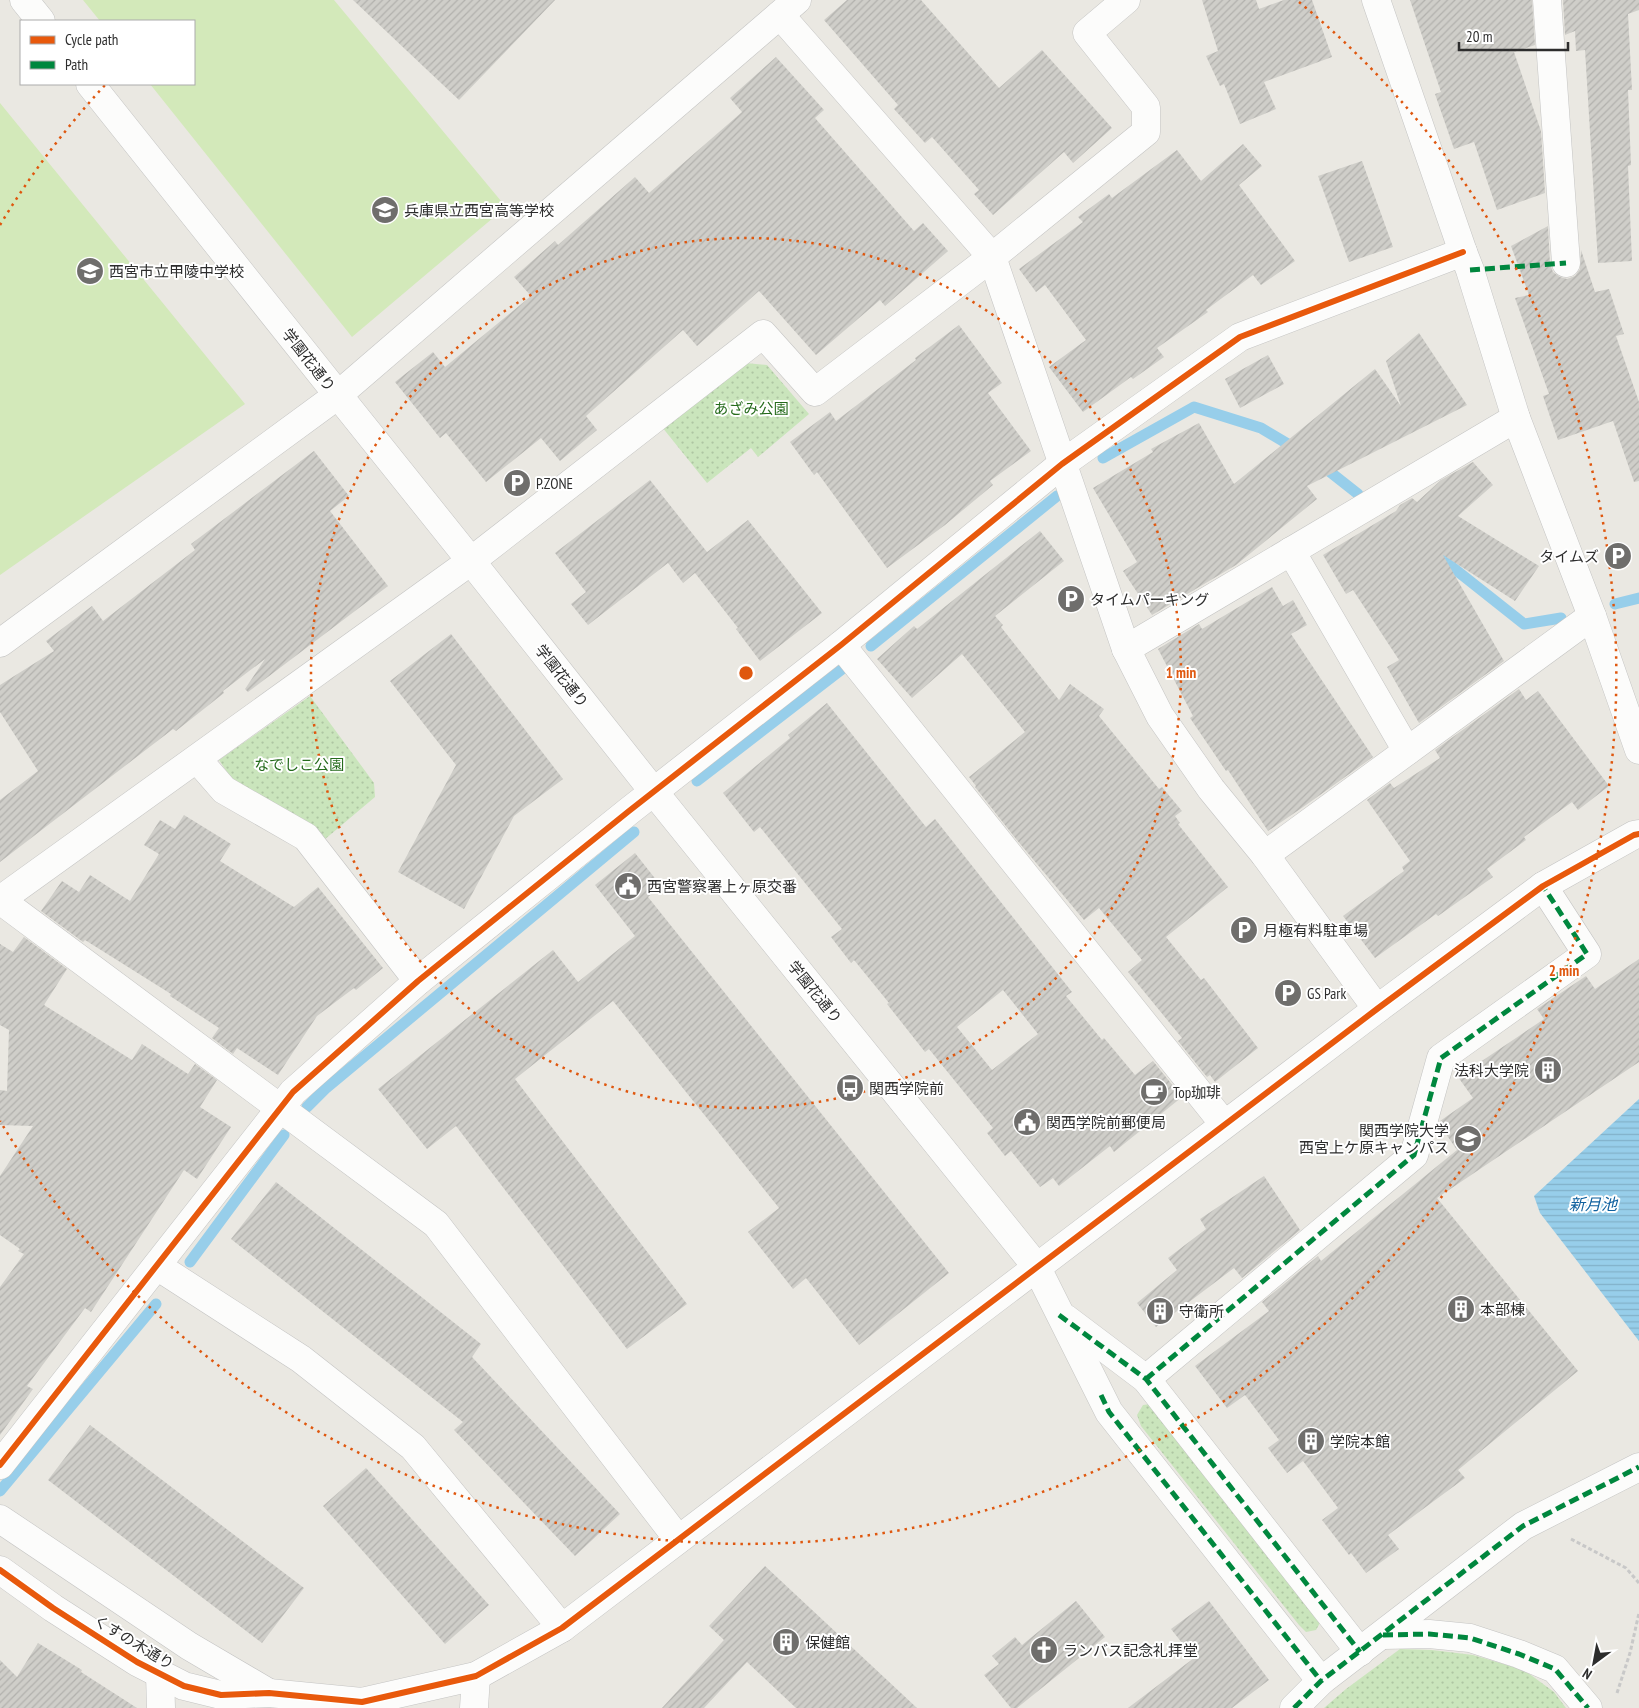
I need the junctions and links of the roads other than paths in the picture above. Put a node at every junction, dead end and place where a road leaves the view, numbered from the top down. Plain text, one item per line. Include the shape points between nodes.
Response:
1 (24, 0) edge
2 (1126, 0) edge
3 (1376, 0) edge
4 (1547, 0) edge
5 (788, 7) edge
6 (40, 20) edge
7 (91, 85) edge
8 (1463, 252) junction
9 (992, 257) junction
10 (1566, 263) dead end
11 (338, 396) junction
12 (1516, 418) junction
13 (1062, 464) junction
14 (1291, 552) junction
15 (471, 561) junction
16 (1592, 616) junction
17 (0, 643) edge
18 (841, 645) junction
19 (1126, 649) junction
20 (1639, 750) edge
21 (1407, 751) junction
22 (197, 759) junction
23 (654, 792) junction
24 (1637, 835) edge
25 (1265, 855) junction
26 (1543, 886) junction
27 (0, 900) edge
28 (418, 981) junction
29 (1377, 1008) junction
30 (281, 1108) junction
31 (1224, 1124) junction
32 (157, 1266) junction
33 (1036, 1266) junction
34 (1059, 1314) junction
35 (1146, 1380) junction
36 (0, 1465) edge
37 (1639, 1467) edge
38 (0, 1519) edge
39 (678, 1539) junction
40 (0, 1570) edge
41 (562, 1628) junction
42 (1383, 1635) junction
43 (1360, 1652) junction
44 (160, 1674) junction
45 (476, 1676) junction
46 (269, 1693) junction
47 (1306, 1698) edge
48 (161, 1708) edge
49 (474, 1708) edge
50 (1588, 1708) edge

1 - 6 street
2 - 9 street via 1087,34 1146,107 1146,132
3 - 8 street
4 - 10 street
5 - 9 street
5 - 11 street
7 - 11 street, 学園花通り
8 - 12 street
8 - 13 street via 1240,337
9 - 13 street
9 - 15 street via 815,392 763,334
11 - 15 street, 学園花通り
11 - 17 street
12 - 14 street
12 - 16 street
13 - 18 street
13 - 19 street
14 - 19 street
14 - 21 street
15 - 22 street
15 - 23 street, 学園花通り
16 - 20 street
16 - 21 street
18 - 23 street
18 - 31 street
19 - 25 street via 1160,716 1211,789
21 - 25 street
22 - 27 street
22 - 28 street via 224,790 306,837
23 - 28 street
23 - 33 street, 学園花通り
24 - 26 street
25 - 29 street
26 - 29 street
26 - 35 street via 1587,954 1441,1058 1414,1155
27 - 30 street
28 - 30 street via 293,1092
29 - 31 street
30 - 32 street
30 - 39 street via 436,1224
31 - 33 street
32 - 36 street
32 - 41 street via 302,1359 413,1447
33 - 34 street, 学園花通り
33 - 39 street
34 - 35 street
34 - 47 street, 学園花通り via 1109,1412
35 - 43 street
37 - 42 street via 1523,1526
38 - 46 street, くすの木通り via 189,1646
39 - 41 street
40 - 44 street, くすの木通り via 53,1608
41 - 45 street
42 - 43 street
42 - 50 street via 1429,1634 1470,1638 1519,1654 1555,1669
43 - 47 street
44 - 46 street, くすの木通り via 184,1686 221,1695
44 - 48 street
45 - 46 street via 362,1702
45 - 49 street

